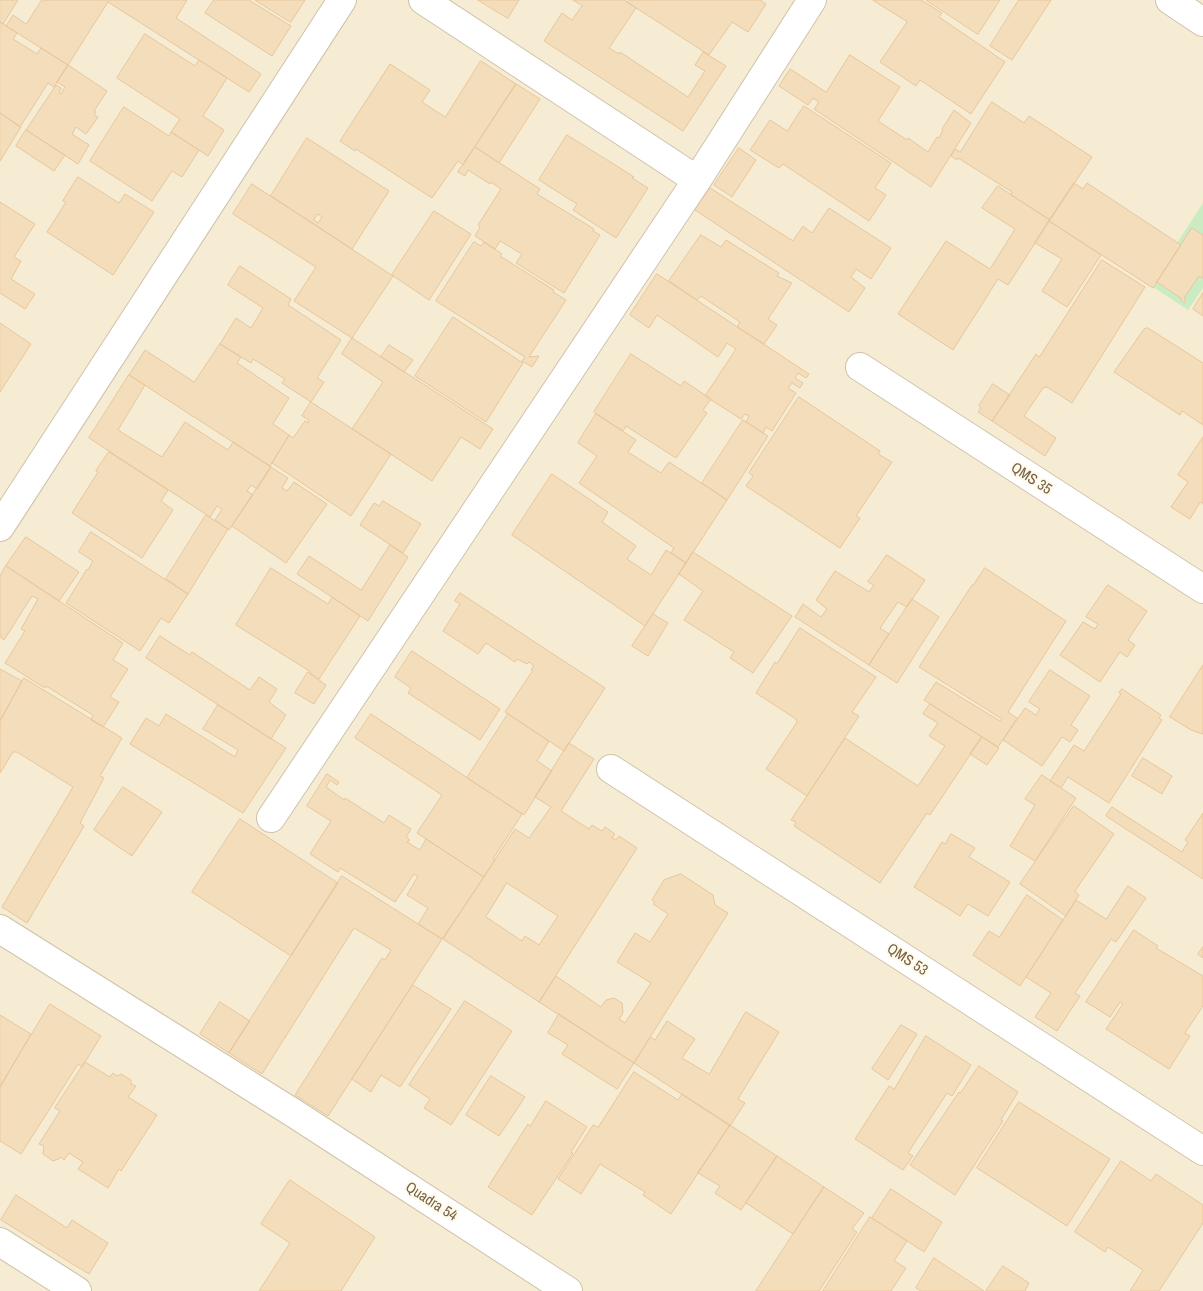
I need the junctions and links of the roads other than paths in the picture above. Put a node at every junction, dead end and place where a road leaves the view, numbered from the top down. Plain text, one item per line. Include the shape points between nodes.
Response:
1 (342, 0) edge
2 (423, 0) edge
3 (812, 0) edge
4 (1170, 0) edge
5 (1203, 22) edge
6 (697, 180) junction
7 (860, 367) dead end
8 (0, 527) edge
9 (1203, 589) edge
10 (612, 769) dead end
11 (271, 818) dead end
12 (0, 929) edge
13 (1203, 1151) edge
14 (0, 1242) edge
15 (76, 1291) edge
16 (568, 1291) edge

1 - 8 street
2 - 6 street
3 - 6 street
4 - 5 street
6 - 11 street
7 - 9 street, QMS 35
10 - 13 street, QMS 53
12 - 16 street, Quadra 54 via 295,1114
14 - 15 street

